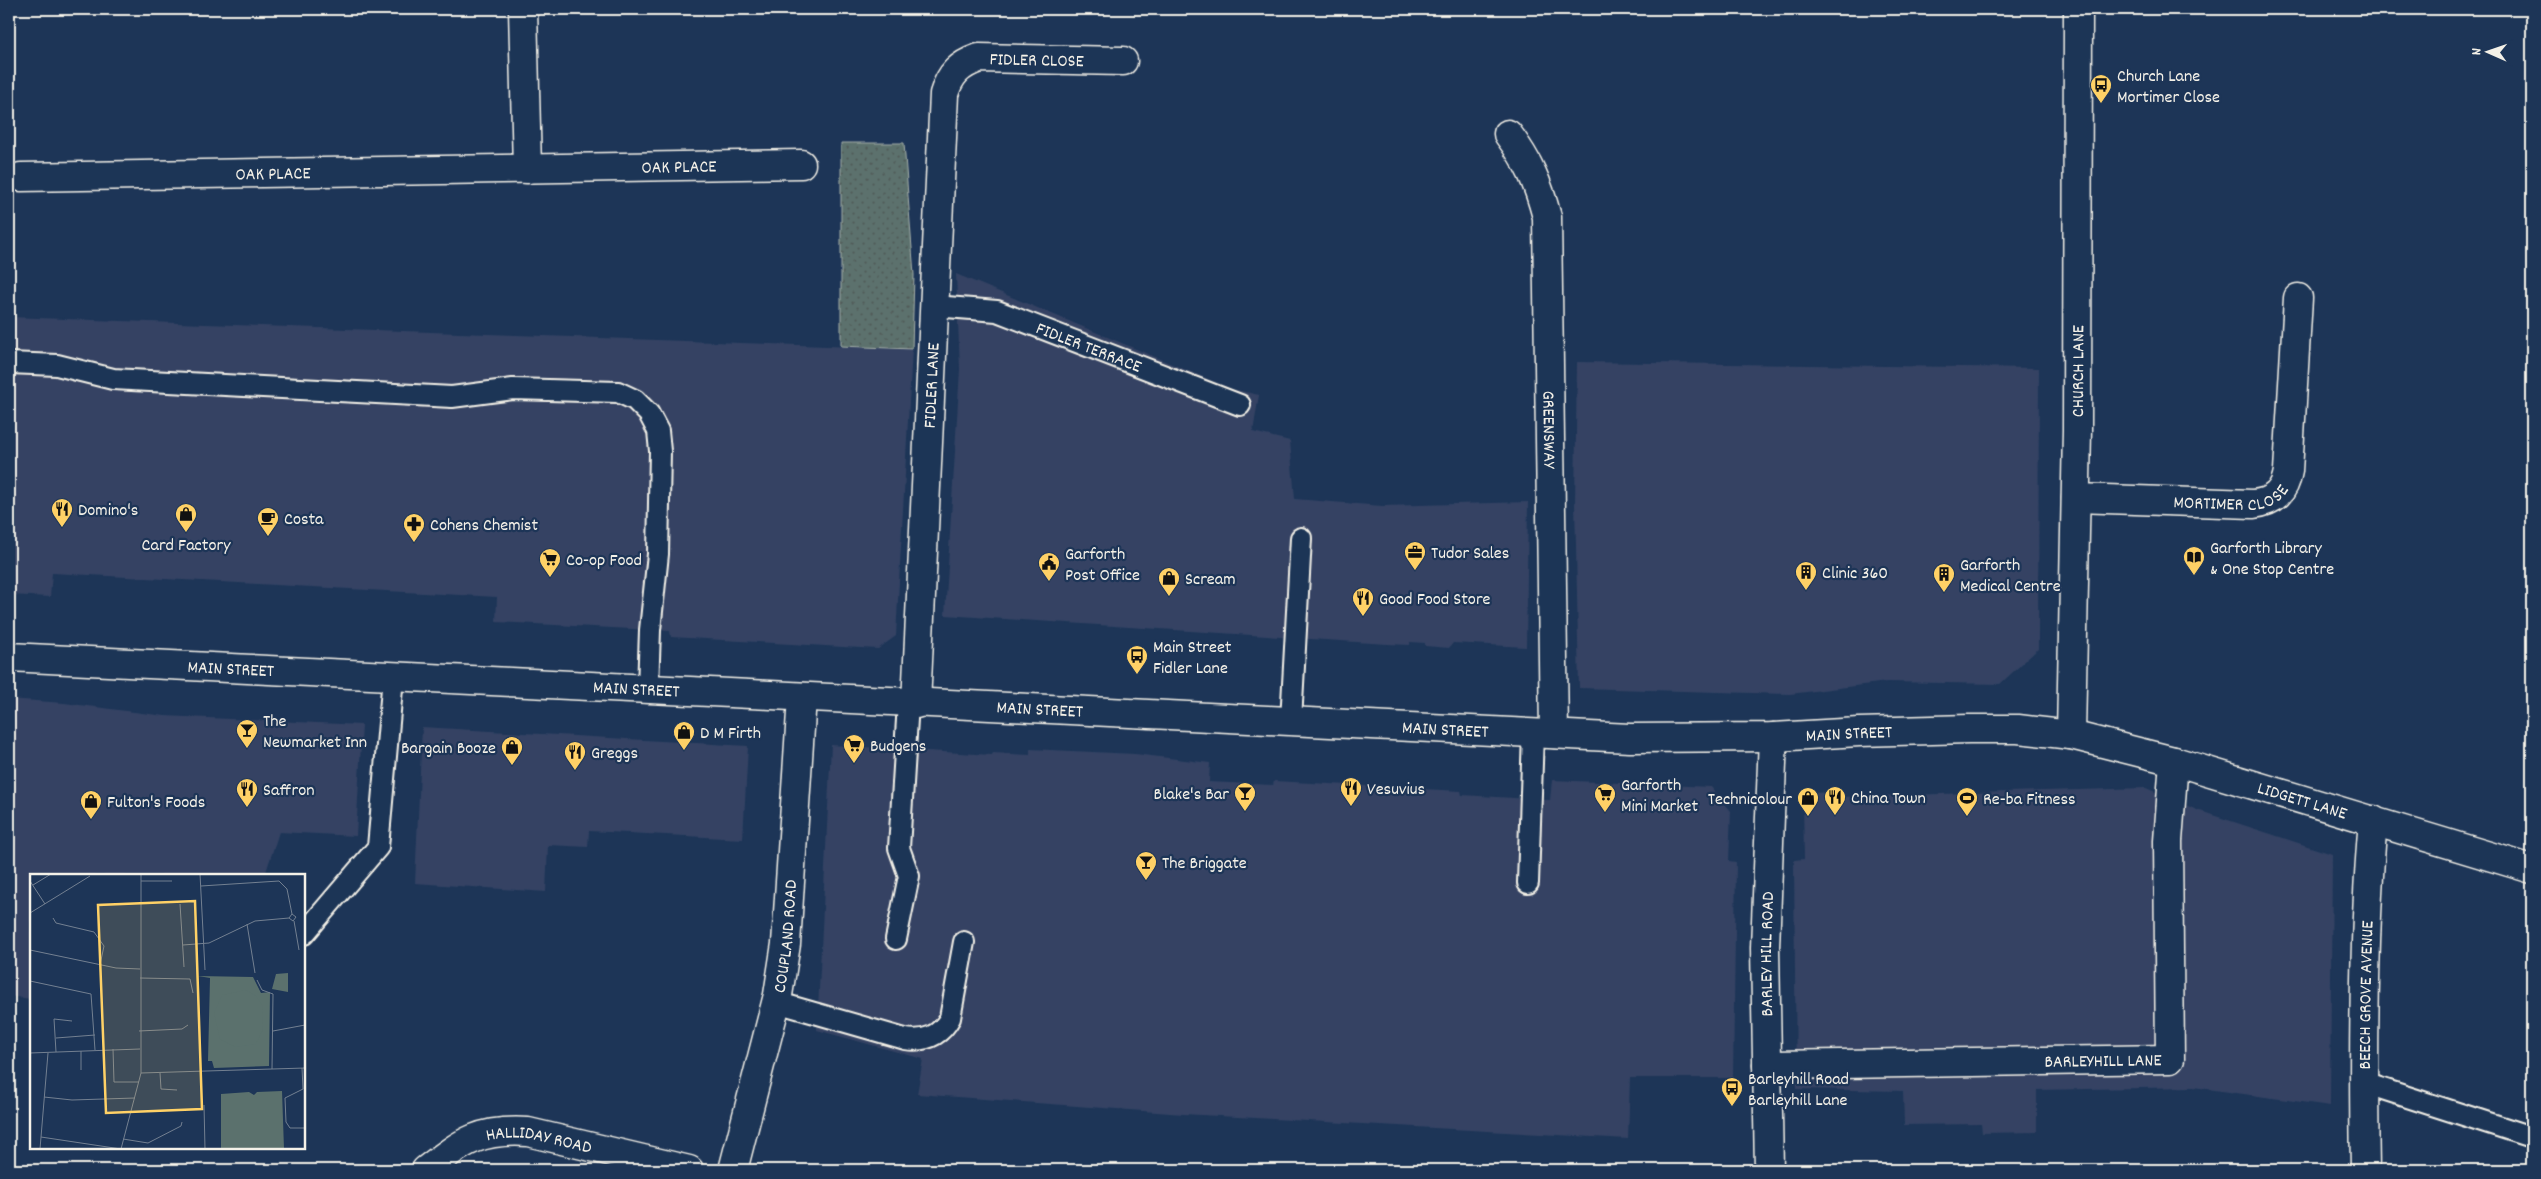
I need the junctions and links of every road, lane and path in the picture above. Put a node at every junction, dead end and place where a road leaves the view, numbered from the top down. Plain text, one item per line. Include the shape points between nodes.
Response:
1 (523, 9) edge
2 (2078, 9) edge
3 (1123, 61) dead end
4 (955, 70) joint
5 (1508, 134) dead end
6 (801, 164) dead end
7 (527, 169) junction
8 (20, 177) dead end
9 (2298, 298) dead end
10 (934, 306) junction
11 (9, 363) edge
12 (1240, 405) dead end
13 (2076, 498) junction
14 (1300, 538) dead end
15 (9, 658) edge
16 (393, 677) junction
17 (648, 689) junction
18 (802, 697) junction
19 (912, 704) junction
20 (1291, 721) junction
21 (1543, 734) junction
22 (2071, 735) junction
23 (1773, 737) junction
24 (2174, 760) junction
25 (2373, 820) junction
26 (2532, 869) edge
27 (1528, 883) dead end
28 (305, 933) edge
29 (896, 938) dead end
30 (964, 942) dead end
31 (776, 1002) junction
32 (1767, 1065) junction
33 (2364, 1083) junction
34 (2532, 1137) edge
35 (426, 1170) edge
36 (689, 1170) edge
37 (734, 1170) edge
38 (1769, 1170) edge
39 (2365, 1170) edge

1 - 7 street
2 - 13 street, CHURCH LANE
3 - 4 street, FIDLER CLOSE via 979,58
4 - 10 street, FIDLER LANE via 944,94
5 - 21 street, GREENSWAY via 1526,159 1539,187 1546,217
6 - 7 street, OAK PLACE
7 - 8 street, OAK PLACE
9 - 13 street, MORTIMER CLOSE via 2288,471 2282,491 2274,498 2254,504
10 - 12 lane, FIDLER TERRACE via 998,311
10 - 19 street, FIDLER LANE
11 - 17 lane via 57,365 113,379 452,397 513,389 618,392 636,400 658,431 660,451 658,554
13 - 22 street, CHURCH LANE
14 - 20 lane
15 - 16 street, MAIN STREET
16 - 17 street, MAIN STREET
16 - 28 lane via 378,846
17 - 18 street, MAIN STREET
18 - 19 street, MAIN STREET
18 - 31 street, COUPLAND ROAD via 786,944
19 - 20 street, MAIN STREET
19 - 29 lane via 899,848 909,876
20 - 21 street, MAIN STREET
21 - 23 street, MAIN STREET via 1630,738
21 - 27 lane
22 - 23 street, MAIN STREET via 2018,729 1969,729
22 - 24 street, LIDGETT LANE
23 - 32 street, BARLEY HILL ROAD via 1766,948
24 - 25 street, LIDGETT LANE
24 - 32 street, BARLEYHILL LANE via 2168,841 2170,1059
25 - 26 street, LIDGETT LANE
25 - 33 street, BEECH GROVE AVENUE via 2368,872
30 - 31 lane via 950,1018 945,1027 926,1039 905,1039
31 - 37 street, COUPLAND ROAD
32 - 38 street, BARLEY HILL ROAD
33 - 34 lane
33 - 39 street, BEECH GROVE AVENUE
35 - 36 street, HALLIDAY ROAD via 458,1145 480,1135 504,1131 528,1132

